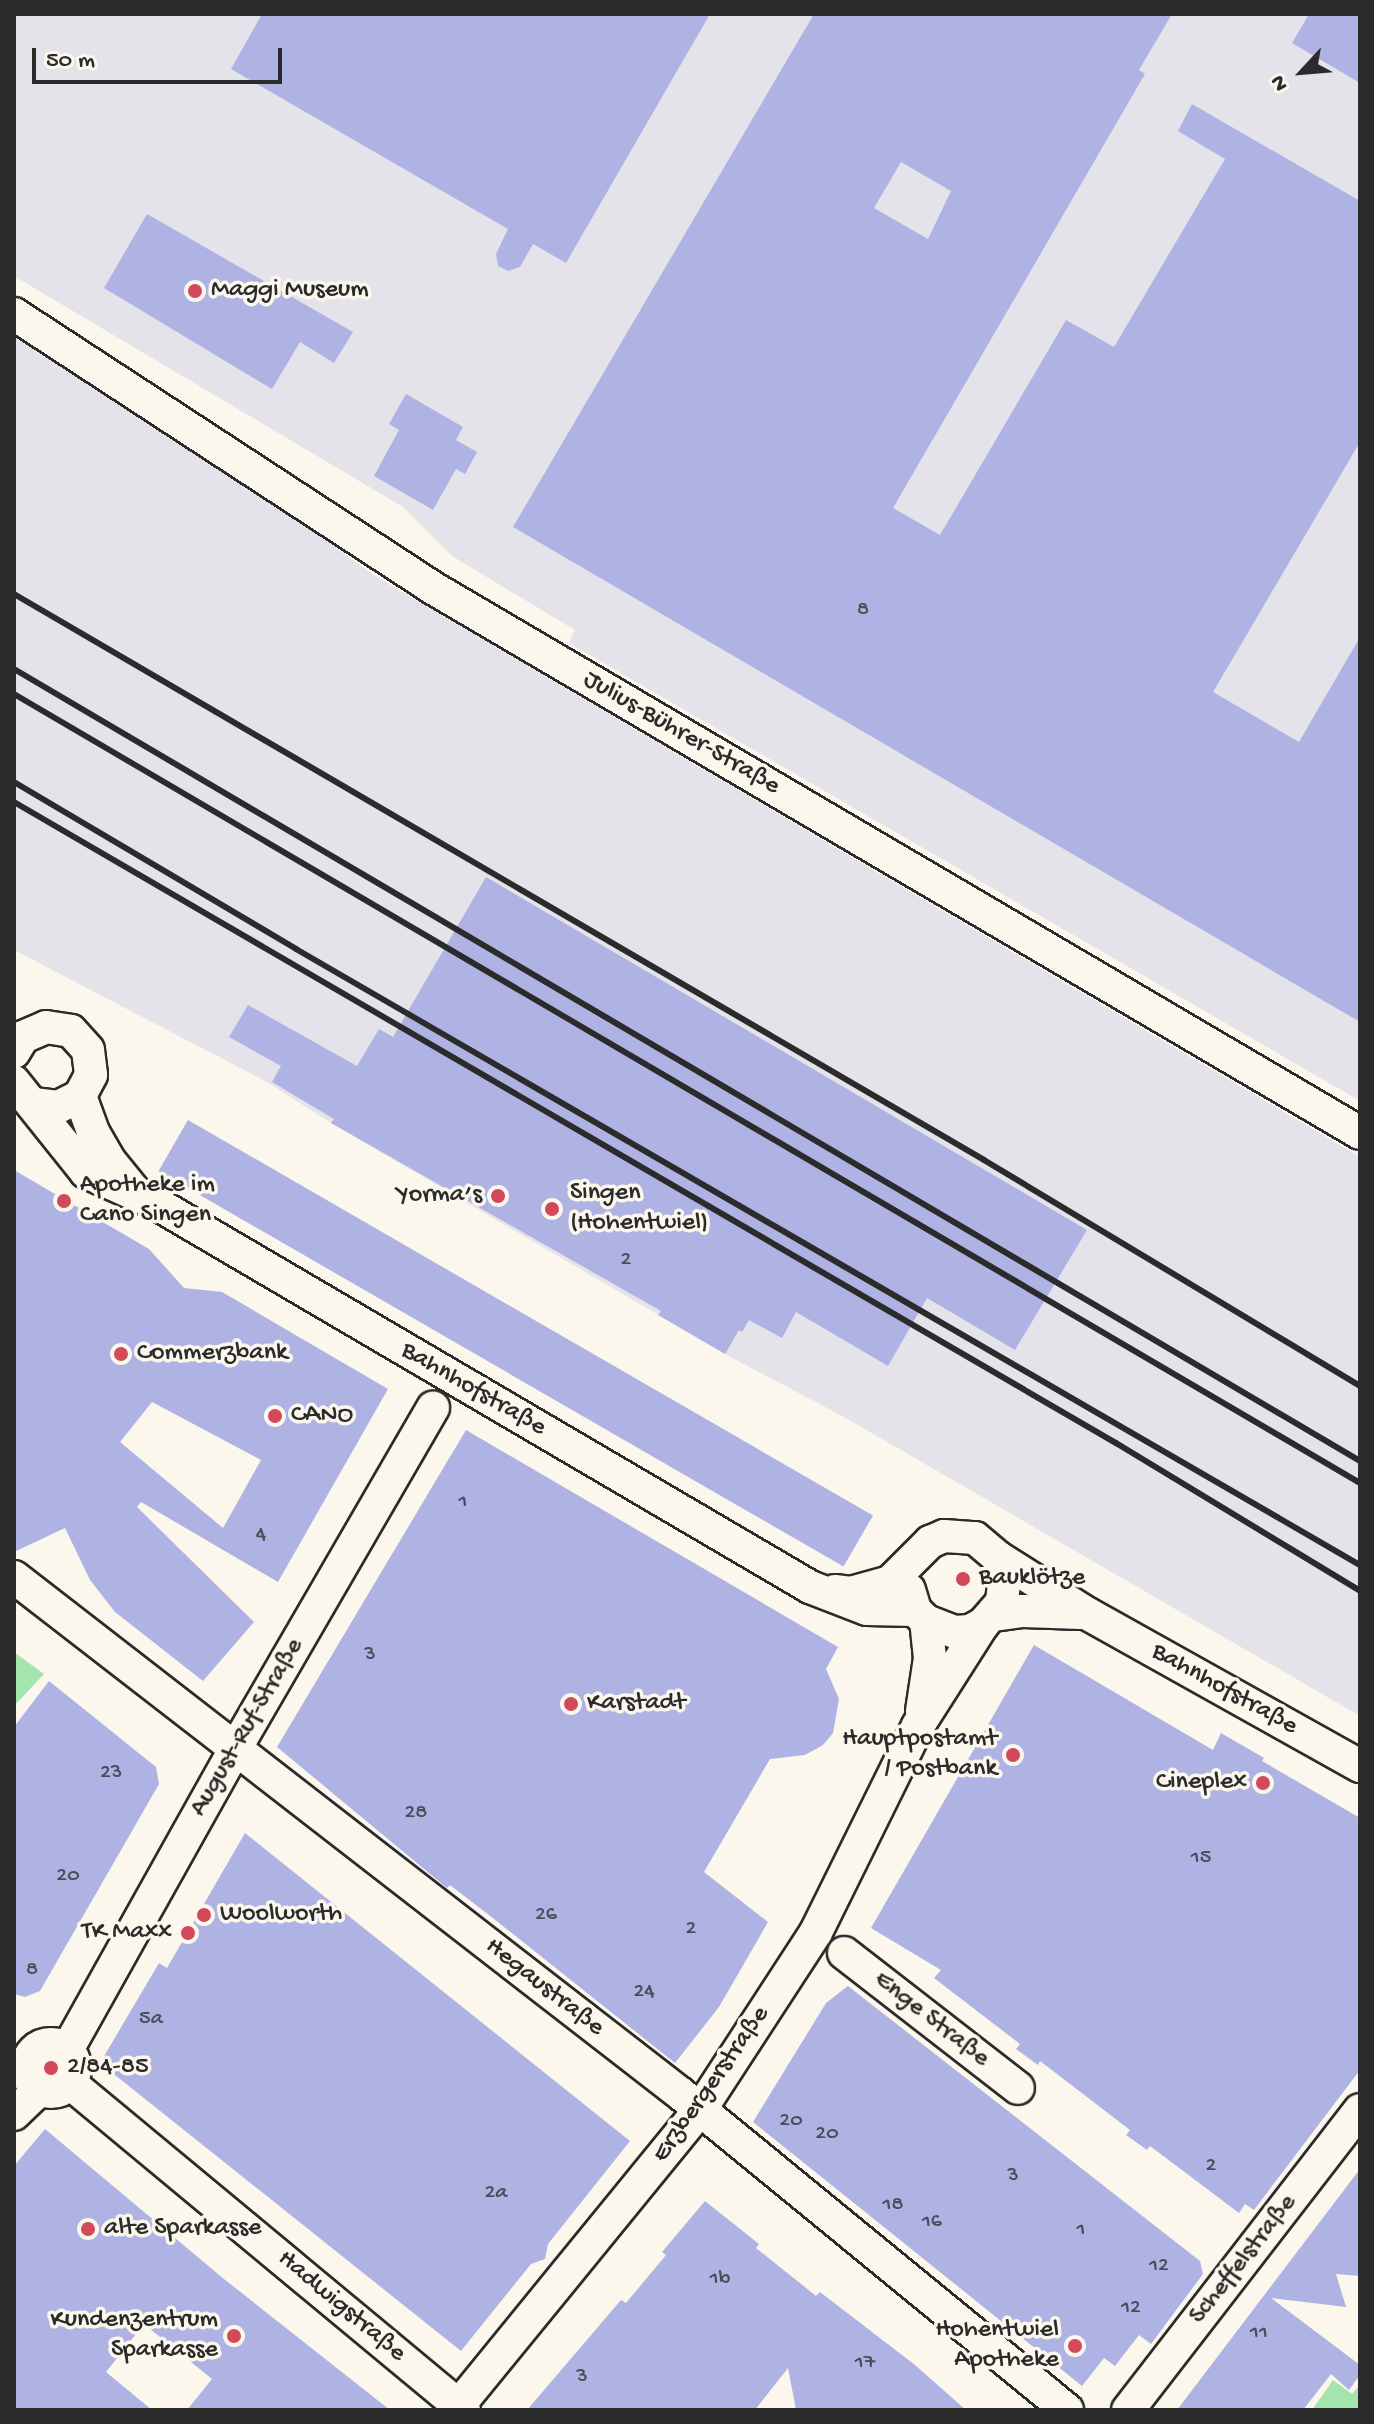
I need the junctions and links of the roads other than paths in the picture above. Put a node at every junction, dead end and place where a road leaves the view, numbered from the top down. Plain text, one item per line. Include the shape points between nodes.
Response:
1 (14, 314) edge
2 (21, 1032) edge
3 (24, 1093) edge
4 (80, 1096) junction
5 (1360, 1133) edge
6 (137, 1194) junction
7 (433, 1408) dead end
8 (999, 1558) junction
9 (911, 1565) junction
10 (14, 1577) edge
11 (810, 1587) junction
12 (1088, 1614) junction
13 (921, 1616) junction
14 (989, 1620) junction
15 (918, 1726) junction
16 (234, 1751) junction
17 (1360, 1766) edge
18 (844, 1953) dead end
19 (22, 2048) edge
20 (67, 2050) junction
21 (55, 2086) junction
22 (1018, 2088) dead end
23 (700, 2110) junction
24 (1360, 2110) edge
25 (14, 2114) edge
26 (459, 2408) edge
27 (1067, 2410) edge
28 (1128, 2410) edge

1 - 5 street, Julius-Bührer-Straße via 433,588
2 - 4 street via 59,1027 81,1039 92,1062
3 - 4 street, Bahnhofstraße via 58,1107
3 - 6 street, Bahnhofstraße via 86,1172
4 - 6 street, Bahnhofstraße via 109,1160
6 - 11 street, Bahnhofstraße
7 - 16 street, August-Ruf-Straße
8 - 9 street, Bahnhofstraße via 975,1538 960,1535 930,1542
8 - 12 street, Bahnhofstraße
8 - 14 street via 1005,1588
9 - 11 street, Bahnhofstraße via 890,1582 851,1593
9 - 13 street via 908,1580
10 - 16 street, Hegaustraße
11 - 13 street, Bahnhofstraße via 867,1609
12 - 14 street, Bahnhofstraße via 1023,1611
12 - 17 street, Bahnhofstraße
13 - 14 street, Bahnhofstraße via 955,1632
13 - 15 street, Erzbergerstraße via 930,1658
14 - 15 street, Erzbergerstraße
15 - 23 street, Erzbergerstraße via 816,1932
16 - 20 street, August-Ruf-Straße
16 - 23 street, Hegaustraße
18 - 22 street, Enge Straße
19 - 20 street via 47,2044
19 - 21 street via 29,2078
20 - 21 street via 75,2066
21 - 25 street
21 - 26 street, Hadwigstraße via 154,2154
23 - 26 street, Erzbergerstraße
23 - 27 street, Hegaustraße
24 - 28 street, Scheffelstraße

